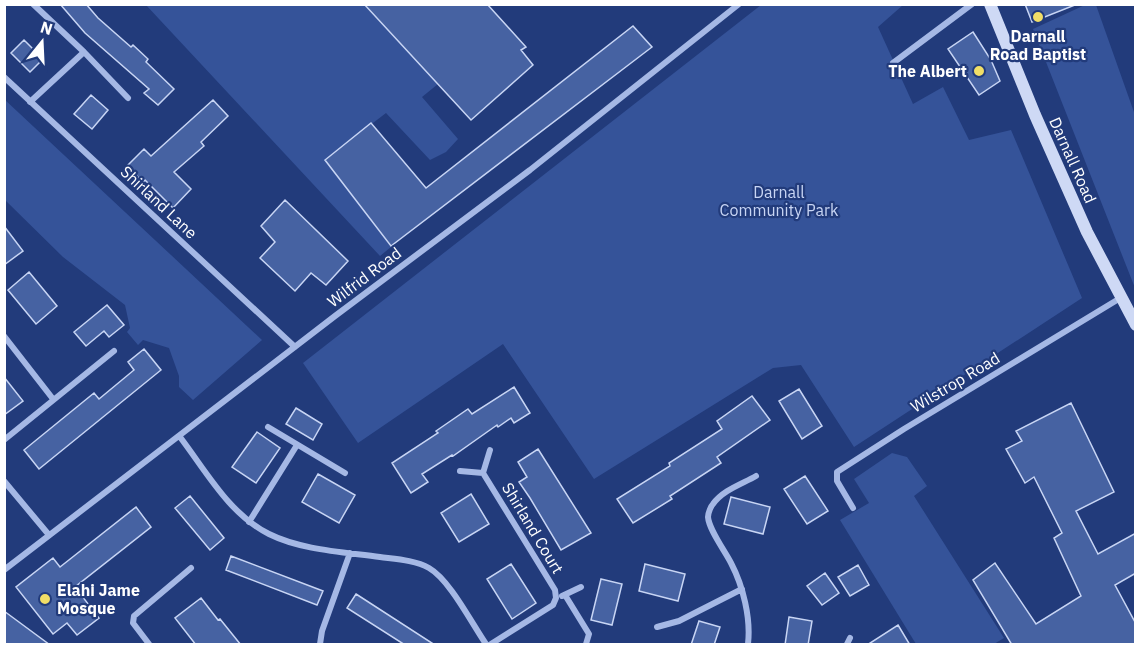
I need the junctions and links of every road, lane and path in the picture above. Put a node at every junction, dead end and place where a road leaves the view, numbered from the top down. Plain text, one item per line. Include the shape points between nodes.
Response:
1 (33, 4) edge
2 (739, 4) edge
3 (972, 4) edge
4 (990, 4) edge
5 (84, 52) junction
6 (893, 63) dead end
7 (4, 77) edge
8 (128, 98) dead end
9 (30, 102) junction
10 (1122, 297) junction
11 (1136, 325) edge
12 (4, 336) edge
13 (295, 346) junction
14 (114, 351) dead end
15 (53, 399) junction
16 (267, 427) dead end
17 (180, 437) junction
18 (4, 440) edge
19 (297, 445) junction
20 (490, 450) dead end
21 (460, 471) dead end
22 (345, 473) dead end
23 (483, 473) junction
24 (756, 476) dead end
25 (4, 481) edge
26 (853, 508) dead end
27 (249, 522) junction
28 (49, 535) junction
29 (350, 553) junction
30 (191, 568) dead end
31 (4, 570) edge
32 (581, 587) dead end
33 (742, 589) junction
34 (565, 595) junction
35 (556, 598) junction
36 (657, 627) dead end
37 (149, 645) edge
38 (320, 645) edge
39 (486, 645) edge
40 (491, 645) edge
41 (586, 645) edge
42 (748, 645) edge

1 - 5 street
2 - 13 street, Wilfrid Road via 530,170
3 - 6 street
4 - 10 main road, Darnall Road via 1049,147
5 - 8 street
5 - 9 street
7 - 9 street, Shirland Lane
9 - 13 street, Shirland Lane
10 - 11 main road, Darnall Road
10 - 26 street, Wilstrop Road via 837,472 837,481
12 - 15 street
13 - 17 street, Wilfrid Road
14 - 15 street
15 - 18 street
16 - 19 street
17 - 27 street via 235,510
17 - 28 street, Wilfrid Road
19 - 22 street
19 - 27 street
20 - 23 street, Shirland Court
21 - 23 street, Shirland Court
23 - 35 street, Shirland Court via 555,590
24 - 33 street via 723,493 712,504 708,516
25 - 28 street
27 - 29 street via 270,535 305,546
28 - 31 street, Wilfrid Road
29 - 38 street
29 - 39 street via 429,568 449,587
30 - 37 street via 134,616 133,623
32 - 34 street, Shirland Court
33 - 36 street via 679,621
33 - 42 street
34 - 35 street, Shirland Court
34 - 41 street, Shirland Court via 589,634
35 - 40 street, Shirland Court via 553,605

